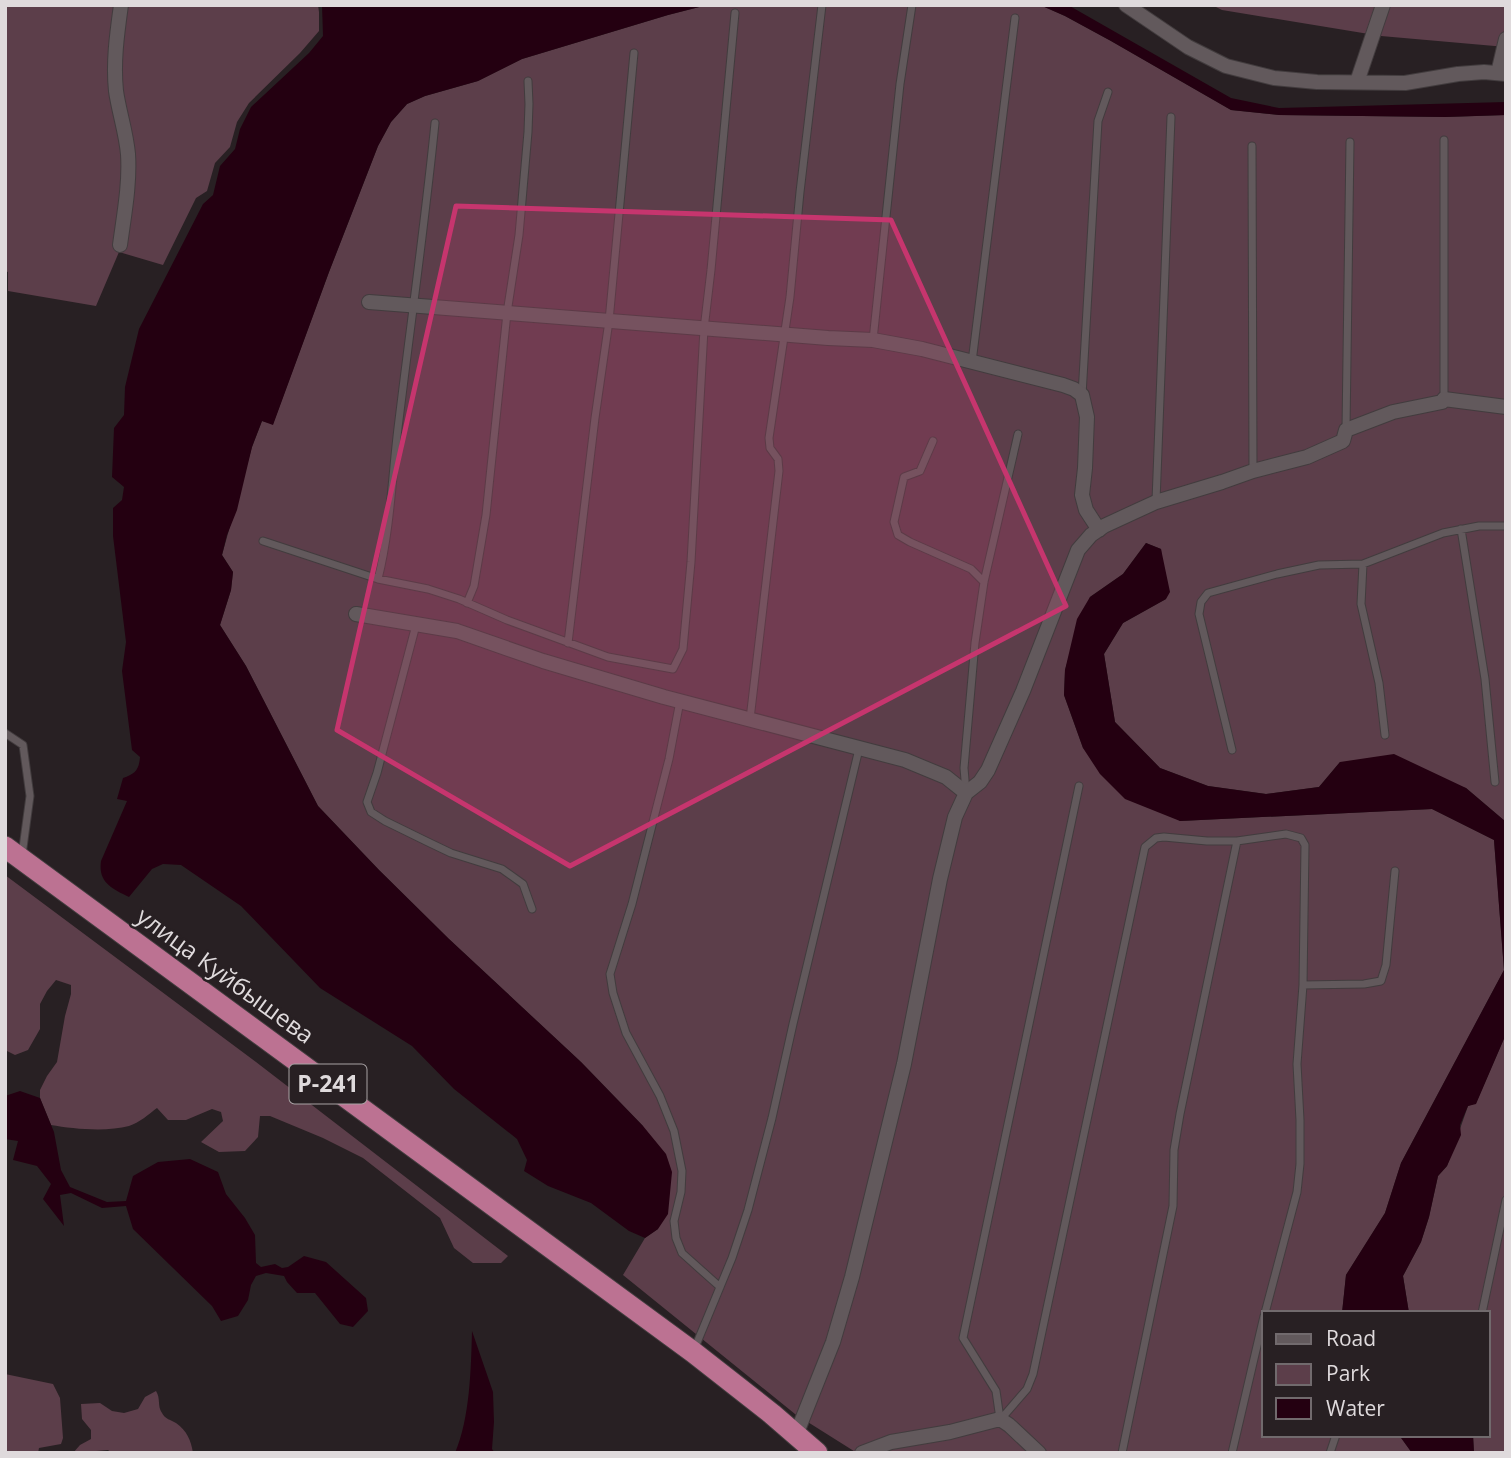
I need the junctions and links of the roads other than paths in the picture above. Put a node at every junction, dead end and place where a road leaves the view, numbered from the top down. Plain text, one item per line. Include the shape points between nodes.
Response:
1 (121, 5) edge
2 (822, 5) edge
3 (912, 5) edge
4 (1126, 5) edge
5 (1383, 5) edge
6 (735, 13) dead end
7 (1015, 18) dead end
8 (1506, 39) edge
9 (635, 53) dead end
10 (1502, 74) edge
11 (528, 81) dead end
12 (1357, 82) junction
13 (1108, 92) dead end
14 (1171, 117) dead end
15 (435, 123) dead end
16 (1444, 140) dead end
17 (1350, 142) dead end
18 (1252, 146) dead end
19 (120, 245) dead end
20 (369, 302) dead end
21 (414, 306) junction
22 (506, 313) junction
23 (609, 321) junction
24 (704, 328) junction
25 (783, 335) junction
26 (873, 340) junction
27 (972, 362) junction
28 (1082, 395) junction
29 (1444, 399) junction
30 (1506, 407) edge
31 (1346, 430) junction
32 (1018, 434) dead end
33 (933, 441) dead end
34 (1253, 471) junction
35 (1156, 502) junction
36 (1506, 526) edge
37 (1461, 529) junction
38 (1099, 530) junction
39 (263, 541) dead end
40 (1363, 564) junction
41 (378, 579) junction
42 (984, 582) junction
43 (467, 603) junction
44 (356, 614) dead end
45 (416, 624) junction
46 (568, 643) junction
47 (680, 701) junction
48 (750, 720) junction
49 (5, 733) edge
50 (1385, 735) dead end
51 (860, 748) junction
52 (1232, 750) dead end
53 (1494, 782) dead end
54 (1079, 786) dead end
55 (966, 793) junction
56 (1237, 841) junction
57 (13, 853) edge
58 (1395, 870) dead end
59 (532, 909) dead end
60 (1303, 985) junction
61 (1506, 1200) edge
62 (720, 1287) junction
63 (1266, 1311) edge
64 (1482, 1311) edge
65 (1262, 1328) edge
66 (693, 1352) junction
67 (1000, 1419) junction
68 (796, 1435) junction
69 (817, 1453) edge
70 (862, 1453) edge
71 (1039, 1453) edge
72 (1122, 1453) edge
73 (1232, 1453) edge

1 - 19 street via 115,74 128,181
2 - 25 lane
3 - 26 lane
4 - 12 street via 1188,47 1226,66 1273,78
5 - 12 street
6 - 24 lane
7 - 27 lane
8 - 10 street
9 - 23 lane
10 - 12 street via 1458,74 1405,83
11 - 22 lane via 519,235
13 - 28 lane via 1098,121
14 - 35 lane
15 - 21 lane
16 - 29 lane
17 - 31 lane
18 - 34 lane
20 - 21 street
21 - 22 street
21 - 41 lane
22 - 23 street
22 - 43 lane via 486,515
23 - 24 street
23 - 46 lane
24 - 25 street
24 - 46 lane via 683,649 673,669 608,657
25 - 26 street
25 - 48 lane via 769,438 779,471
26 - 27 street
27 - 28 street
28 - 38 street via 1087,417 1082,495
29 - 30 street
29 - 31 street
31 - 34 street via 1343,441 1317,453
32 - 42 lane
33 - 42 lane via 920,471 904,477 894,522 898,535 971,569
34 - 35 street
35 - 38 street
36 - 37 lane
37 - 40 lane
37 - 53 lane via 1485,679
38 - 55 street via 1078,550 989,770
39 - 41 lane
40 - 50 lane via 1361,604
40 - 52 lane via 1319,565 1277,574 1212,591 1201,602 1199,614
41 - 43 lane
42 - 55 lane via 965,754
43 - 46 lane
44 - 45 street
45 - 47 street via 457,631 543,662
45 - 59 lane via 367,802 371,812 451,853 502,869 523,884
47 - 48 street
47 - 62 lane via 632,904 610,974 626,1032 674,1131 682,1171 674,1221 676,1238 682,1254
48 - 51 street
49 - 57 lane via 23,744 30,796
51 - 55 street via 946,777
51 - 62 lane via 772,1118 748,1210
54 - 67 lane via 963,1338 996,1391
55 - 68 street via 949,842 904,1064 852,1277 833,1342
56 - 60 lane via 1286,834 1301,838 1305,845
56 - 67 lane via 1164,836 1145,847 1033,1374 1027,1389
56 - 72 lane via 1180,1114 1173,1206
57 - 66 highway, улица Куйбышева / Р-241
58 - 60 lane via 1381,981
60 - 63 lane via 1297,1064 1297,1192
61 - 64 lane
62 - 66 lane
65 - 73 lane
66 - 68 highway, Р-241
67 - 70 street via 891,1442
67 - 71 street
68 - 69 highway, Р-241

